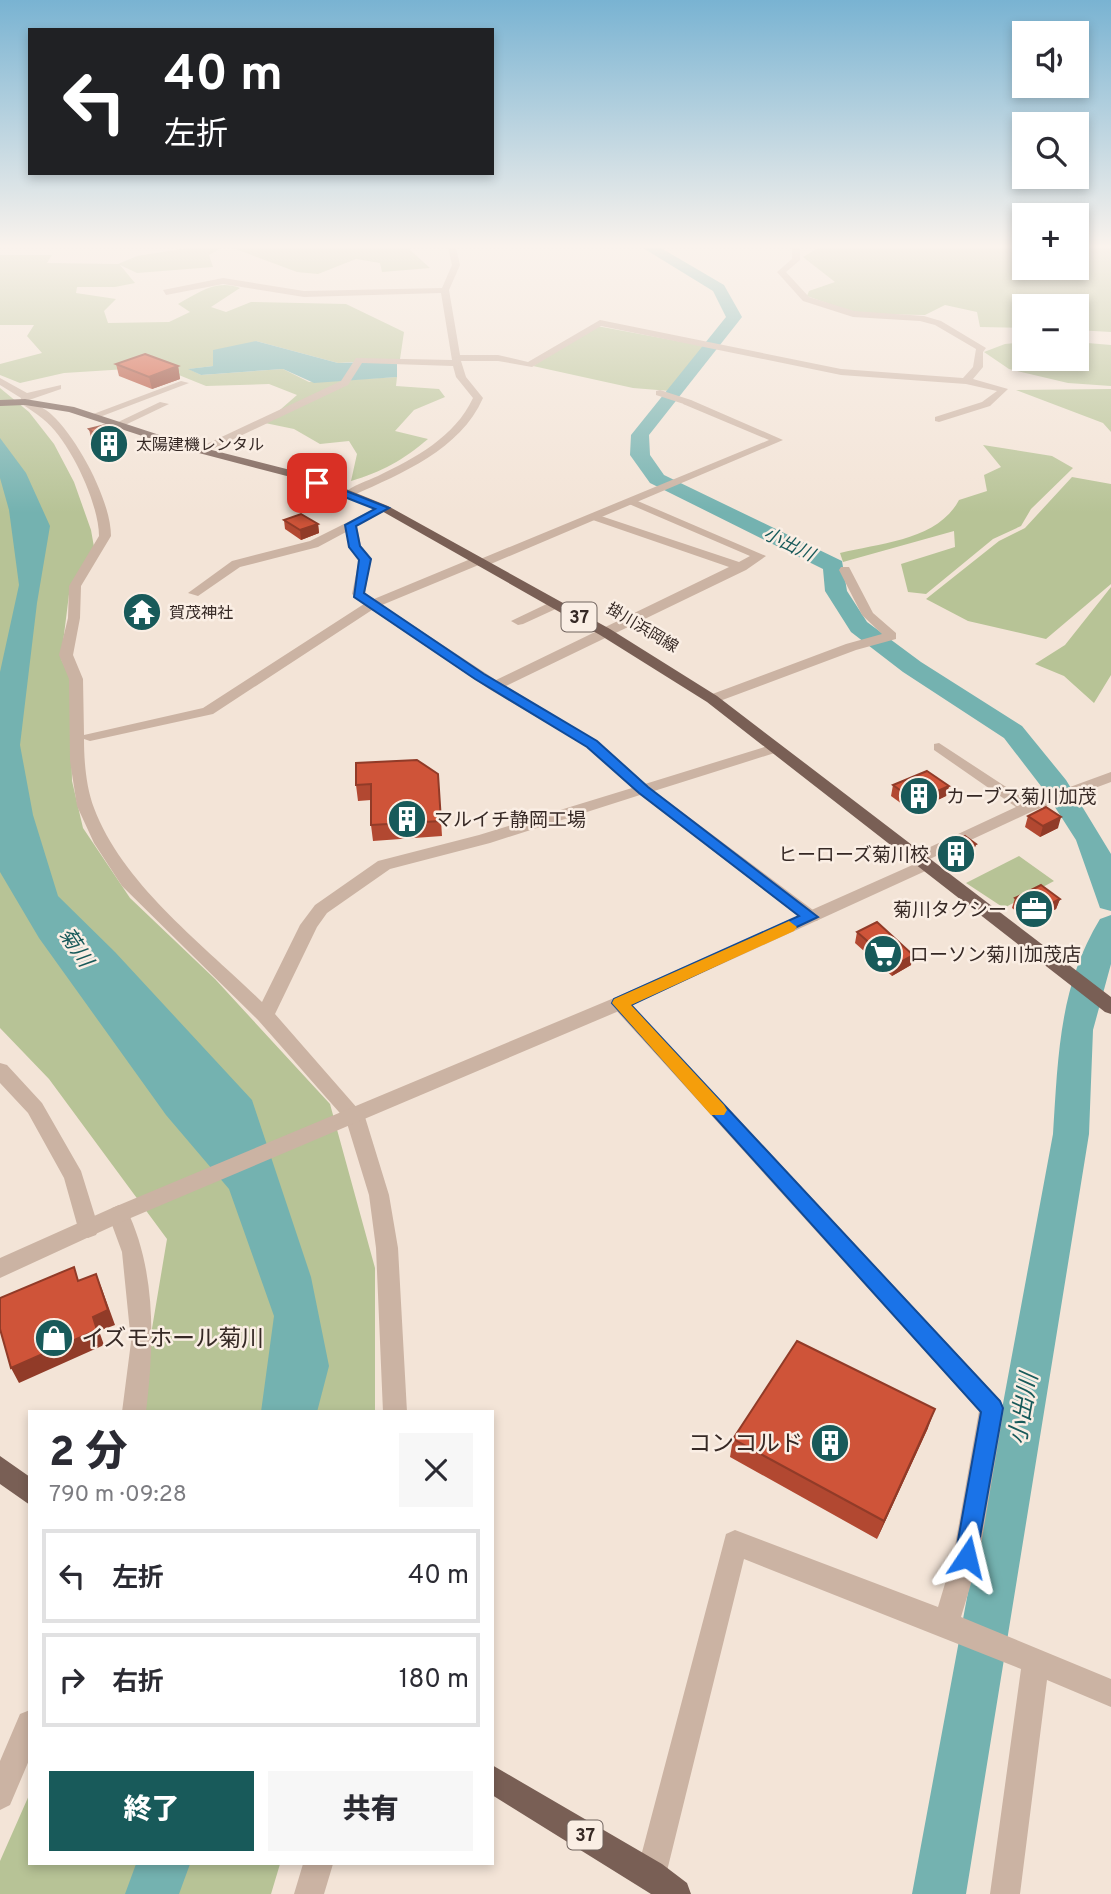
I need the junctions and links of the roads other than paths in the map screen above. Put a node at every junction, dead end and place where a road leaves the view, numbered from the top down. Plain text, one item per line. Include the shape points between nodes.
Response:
1 (453, 336) edge
2 (577, 336) edge
3 (668, 336) edge
4 (962, 336) edge
5 (458, 361) junction
6 (0, 381) edge
7 (966, 381) junction
8 (184, 383) dead end
9 (58, 387) dead end
10 (663, 394) dead end
11 (24, 400) junction
12 (0, 403) edge
13 (164, 404) dead end
14 (93, 415) junction
15 (939, 419) dead end
16 (119, 424) junction
17 (200, 451) junction
18 (350, 493) junction
19 (633, 502) junction
20 (384, 508) junction
21 (594, 517) junction
22 (351, 525) junction
23 (480, 562) junction
24 (742, 567) junction
25 (845, 569) dead end
26 (194, 593) dead end
27 (555, 604) junction
28 (372, 605) junction
29 (518, 621) dead end
30 (605, 632) junction
31 (494, 685) junction
32 (712, 699) junction
33 (90, 737) dead end
34 (939, 747) dead end
35 (776, 748) junction
36 (1111, 777) edge
37 (643, 790) junction
38 (1027, 808) junction
39 (923, 861) junction
40 (811, 917) junction
41 (620, 1003) junction
42 (1106, 1003) edge
43 (265, 1015) junction
44 (0, 1070) edge
45 (351, 1118) junction
46 (127, 1212) junction
47 (88, 1229) junction
48 (0, 1268) edge
49 (134, 1410) edge
50 (395, 1410) edge
51 (0, 1468) edge
52 (28, 1491) edge
53 (946, 1624) junction
54 (1035, 1662) junction
55 (1111, 1693) edge
56 (28, 1729) edge
57 (494, 1780) edge
58 (0, 1795) edge
59 (318, 1865) edge
60 (651, 1875) junction
61 (309, 1894) edge
62 (676, 1894) edge
63 (1005, 1894) edge

1 - 5 street
2 - 5 street via 529,365 498,358
3 - 7 street via 841,372
4 - 7 street via 981,348 978,368
5 - 17 street via 359,360 345,383
5 - 18 street via 461,377 478,398 475,410 427,455
6 - 11 street
7 - 15 street via 1003,389 986,404
8 - 14 street
9 - 11 street
10 - 19 street via 778,440
11 - 12 main road, 掛川浜岡線 / 37
11 - 14 main road, 掛川浜岡線 / 37
11 - 43 street via 48,417 69,441 104,521 105,536 75,586 66,655 76,679 77,761 92,825 128,882
13 - 16 street
14 - 16 main road, 掛川浜岡線 / 37
16 - 17 main road, 掛川浜岡線 / 37
17 - 18 main road, 掛川浜岡線 / 37
18 - 20 main road, 掛川浜岡線 / 37
19 - 21 street
19 - 24 street via 760,556
20 - 22 street
20 - 23 main road, 掛川浜岡線 / 37
21 - 23 street
21 - 24 street
22 - 26 street via 314,544 236,564
22 - 28 street via 355,547 365,559 358,594
23 - 27 main road, 掛川浜岡線 / 37
23 - 28 street
24 - 30 street
25 - 32 street via 868,615 891,636
27 - 29 street
27 - 30 main road, 掛川浜岡線 / 37
28 - 31 street
28 - 33 street via 208,711
30 - 31 street
30 - 32 main road, 掛川浜岡線 / 37
31 - 37 street via 592,744
32 - 35 main road, 掛川浜岡線 / 37
34 - 38 street
35 - 37 street
35 - 39 main road, 掛川浜岡線 / 37
36 - 38 street
37 - 40 street
37 - 43 street via 384,865 321,909
38 - 39 street
39 - 40 street
39 - 42 main road, 掛川浜岡線 / 37
40 - 41 street
41 - 45 street
41 - 53 street via 992,1408 967,1557
43 - 45 street
44 - 47 street via 35,1108 74,1177
45 - 46 street
45 - 50 street via 379,1195 387,1248
46 - 47 street
46 - 49 street via 142,1342
47 - 48 street
51 - 52 main road
53 - 54 street
53 - 60 street via 735,1543
54 - 55 street
54 - 63 street
56 - 58 street
57 - 60 main road, 37
59 - 61 street
60 - 62 main road, 37

